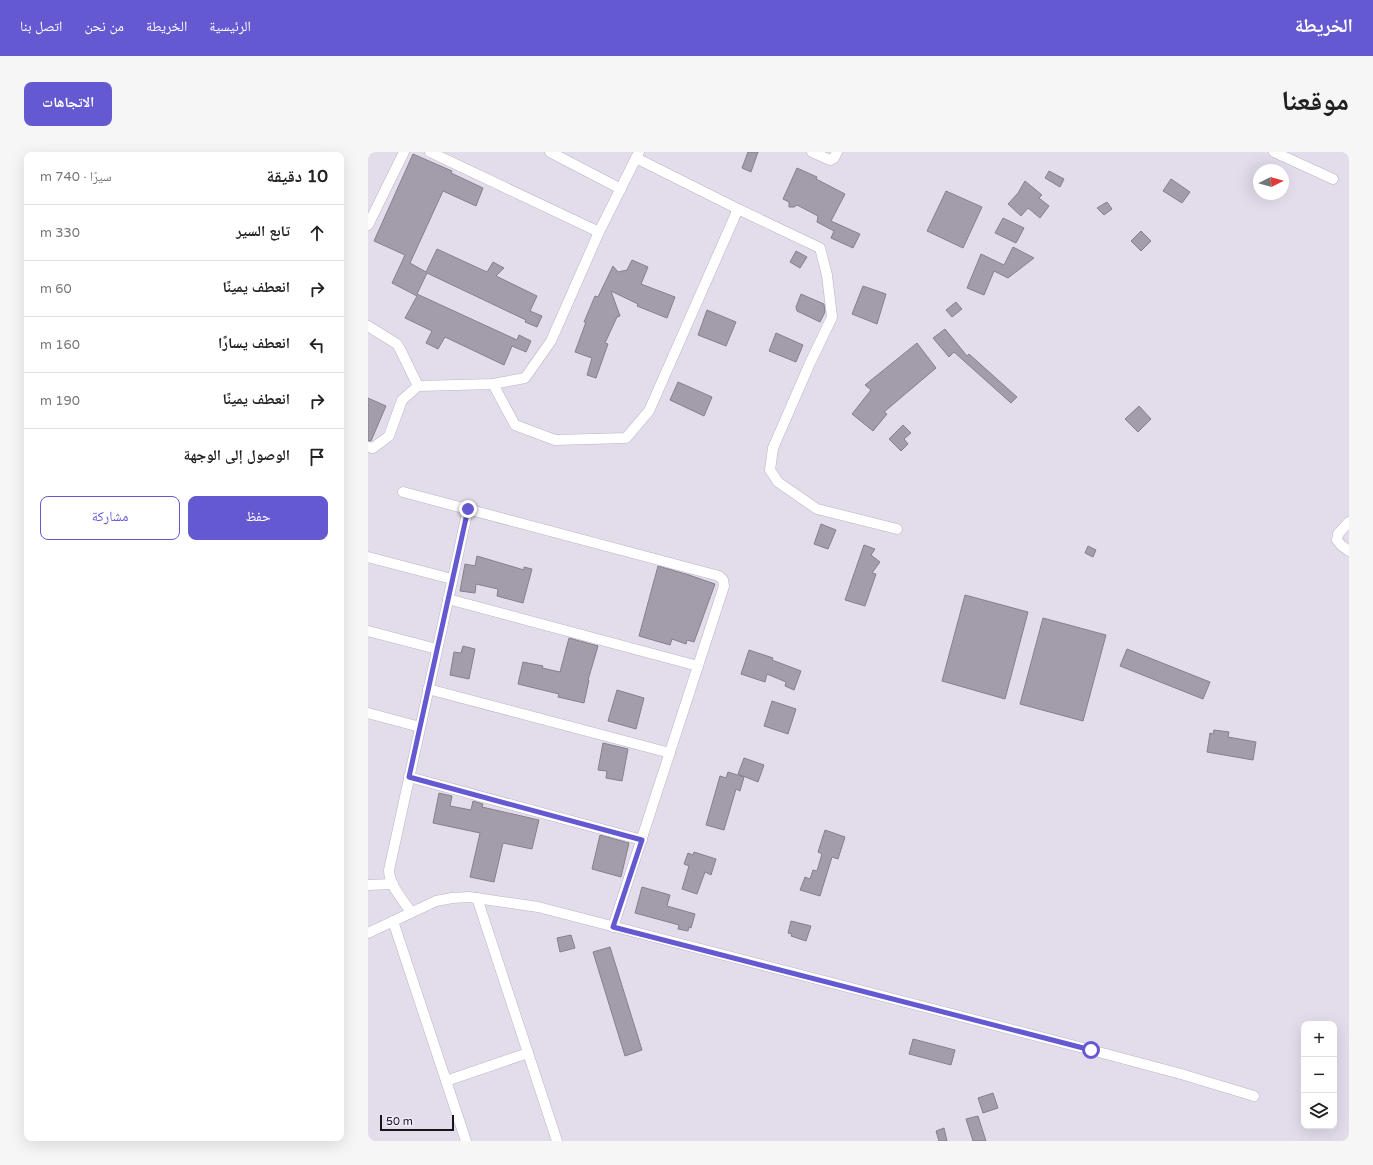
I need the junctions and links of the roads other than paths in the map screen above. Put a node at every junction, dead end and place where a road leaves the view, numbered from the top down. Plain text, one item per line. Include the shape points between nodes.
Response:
1 (404, 152) edge
2 (430, 152) edge
3 (550, 152) edge
4 (812, 152) edge
5 (837, 152) edge
6 (1274, 152) edge
7 (638, 155) edge
8 (1333, 179) dead end
9 (621, 189) junction
10 (738, 209) junction
11 (368, 225) edge
12 (599, 232) junction
13 (368, 326) edge
14 (493, 384) junction
15 (418, 386) junction
16 (368, 447) edge
17 (403, 492) dead end
18 (468, 509) junction
19 (1349, 522) edge
20 (897, 529) dead end
21 (1349, 551) edge
22 (368, 557) edge
23 (452, 578) junction
24 (448, 599) junction
25 (368, 631) edge
26 (437, 649) junction
27 (698, 666) junction
28 (428, 689) junction
29 (368, 713) edge
30 (420, 727) junction
31 (670, 753) junction
32 (409, 777) junction
33 (642, 840) junction
34 (392, 884) junction
35 (368, 885) edge
36 (477, 898) junction
37 (412, 912) junction
38 (393, 920) junction
39 (613, 927) junction
40 (368, 933) edge
41 (528, 1053) junction
42 (446, 1081) junction
43 (1254, 1096) dead end
44 (466, 1141) edge
45 (557, 1141) edge

1 - 11 street
2 - 12 street
3 - 9 street
4 - 5 street via 830,160
6 - 8 street
7 - 9 street
7 - 10 street
9 - 12 street
10 - 14 street via 649,411 626,438 555,440 515,425
10 - 20 street via 820,248 830,296 832,317 773,448 770,470 778,482 818,509
12 - 14 street via 551,341 542,355 525,378
13 - 15 street via 397,344
14 - 15 street
15 - 16 street via 402,400 389,436 373,448
17 - 18 street
18 - 23 street
18 - 27 street via 721,578 724,586
19 - 21 street via 1338,534 1337,540
22 - 23 street
23 - 24 street
24 - 26 street
24 - 27 street
25 - 26 street
26 - 28 street
27 - 31 street
28 - 30 street
28 - 31 street
29 - 30 street
30 - 32 street
31 - 33 street
32 - 33 street
32 - 34 street via 389,870
33 - 39 street
34 - 35 street
34 - 37 street
36 - 37 street via 444,899
36 - 39 street via 538,908
36 - 41 street
37 - 38 street
38 - 40 street
38 - 42 street
39 - 43 street via 1091,1050
41 - 42 street
41 - 45 street
42 - 44 street

